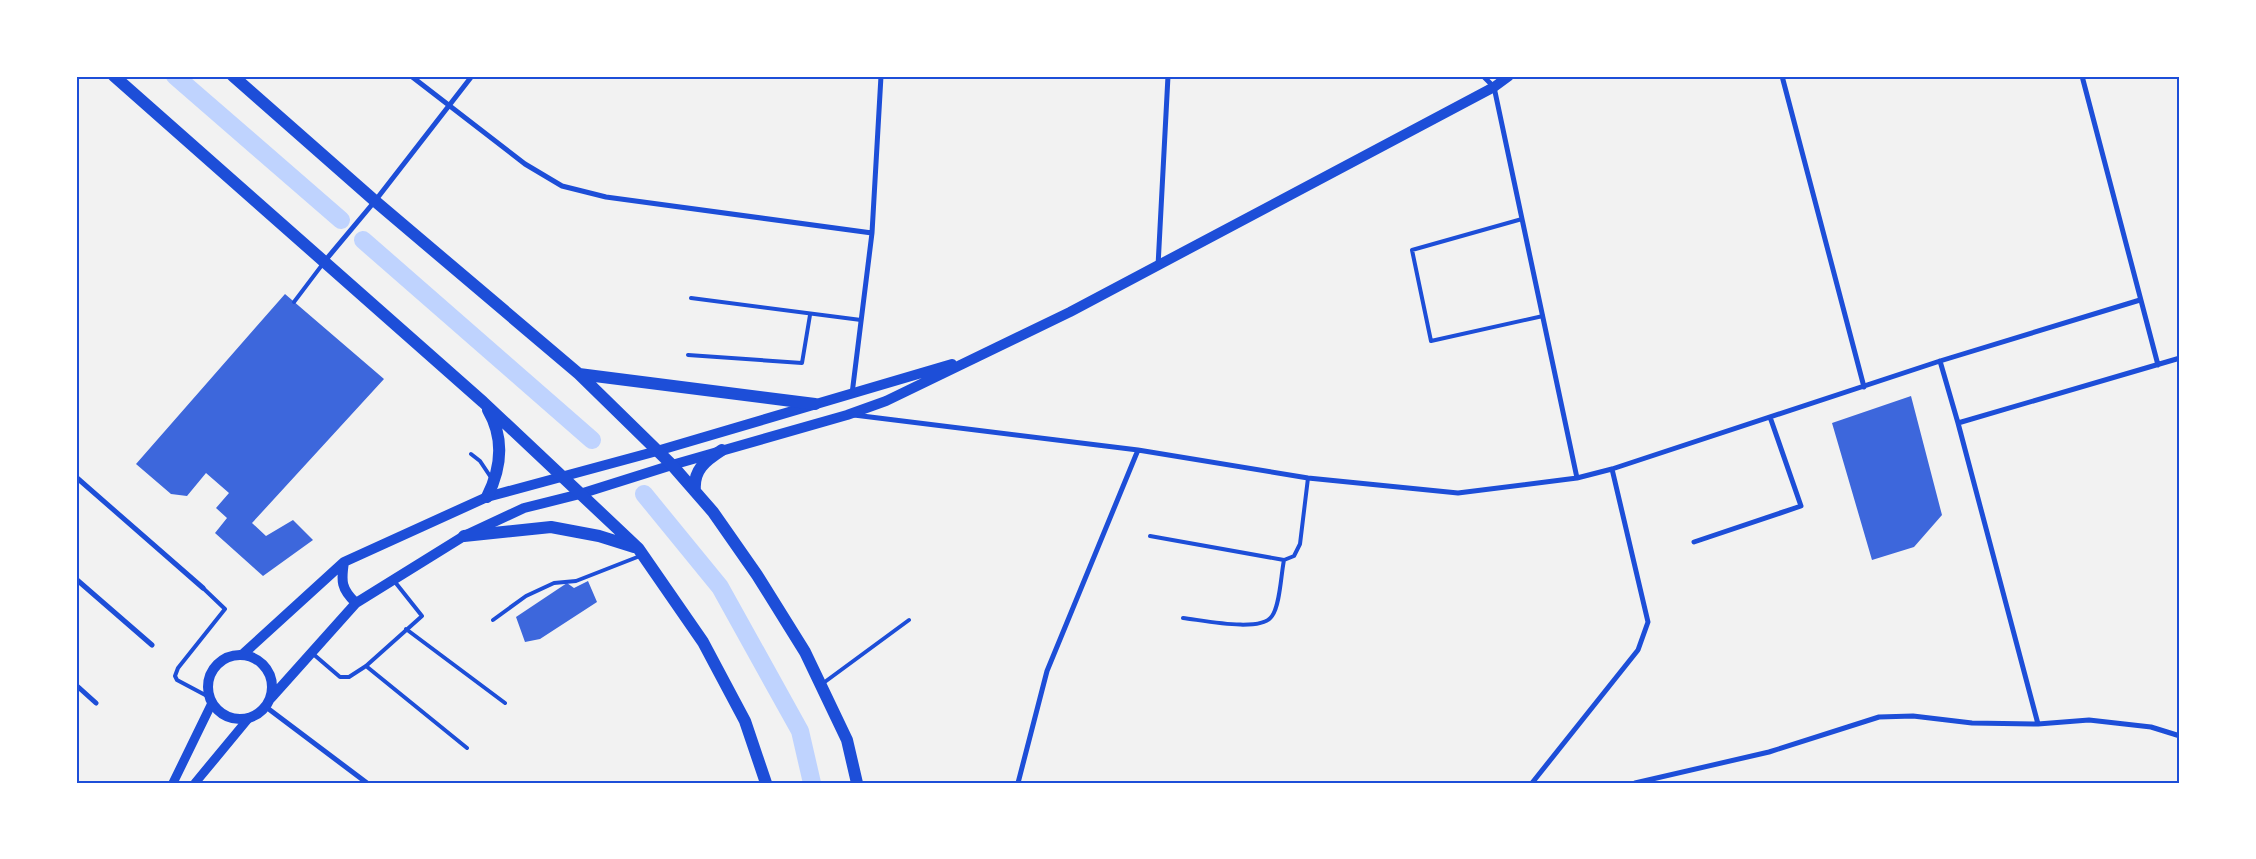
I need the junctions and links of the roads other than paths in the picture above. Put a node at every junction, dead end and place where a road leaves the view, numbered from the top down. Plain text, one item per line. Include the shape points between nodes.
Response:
1 (114, 76) edge
2 (233, 76) edge
3 (410, 76) edge
4 (472, 76) edge
5 (881, 76) edge
6 (1168, 76) edge
7 (1483, 76) edge
8 (1510, 76) edge
9 (1782, 76) edge
10 (2082, 76) edge
11 (1494, 87) junction
12 (448, 105) junction
13 (372, 205) junction
14 (1522, 219) junction
15 (872, 233) junction
16 (324, 263) junction
17 (1158, 266) junction
18 (691, 298) dead end
19 (2140, 300) junction
20 (294, 302) dead end
21 (810, 315) junction
22 (1543, 316) junction
23 (861, 320) junction
24 (984, 354) junction
25 (688, 355) dead end
26 (2180, 358) edge
27 (1940, 361) junction
28 (2158, 365) junction
29 (579, 374) junction
30 (1864, 387) junction
31 (852, 394) junction
32 (483, 402) junction
33 (815, 404) junction
34 (847, 414) junction
35 (1770, 417) junction
36 (1958, 423) junction
37 (722, 450) junction
38 (1138, 450) junction
39 (657, 451) junction
40 (471, 454) dead end
41 (672, 465) junction
42 (1612, 469) junction
43 (76, 477) edge
44 (561, 477) junction
45 (1308, 478) junction
46 (1577, 478) junction
47 (494, 482) junction
48 (695, 491) junction
49 (580, 494) junction
50 (487, 497) junction
51 (464, 536) junction
52 (1150, 536) dead end
53 (1694, 542) dead end
54 (640, 551) junction
55 (1284, 560) junction
56 (344, 562) junction
57 (76, 579) edge
58 (393, 580) junction
59 (203, 588) joint
60 (356, 603) junction
61 (1183, 618) dead end
62 (493, 620) dead end
63 (909, 620) dead end
64 (406, 629) junction
65 (152, 644) dead end
66 (312, 652) junction
67 (242, 655) junction
68 (366, 666) junction
69 (76, 685) edge
70 (820, 685) junction
71 (210, 700) junction
72 (96, 703) dead end
73 (268, 703) junction
74 (505, 703) dead end
75 (248, 719) junction
76 (2038, 724) junction
77 (2180, 736) edge
78 (467, 748) dead end
79 (173, 783) edge
80 (195, 783) edge
81 (368, 783) edge
82 (766, 783) edge
83 (857, 783) edge
84 (1018, 783) edge
85 (1532, 783) edge
86 (1635, 783) edge

1 - 16 main road
2 - 13 main road
3 - 12 street
4 - 12 street
5 - 15 street
6 - 17 street
7 - 11 street
8 - 11 main road
9 - 30 street
10 - 19 street
11 - 14 street
11 - 17 main road
12 - 13 street
12 - 15 street via 525,164 562,186 606,197
13 - 16 street
13 - 29 main road
14 - 22 street
14 - 22 lane via 1412,250 1431,342
15 - 23 street
16 - 20 lane
16 - 32 main road
17 - 24 main road
18 - 21 lane
19 - 27 street
19 - 28 street
21 - 23 lane
21 - 25 lane via 802,363
22 - 46 street
23 - 31 street
24 - 31 main road
24 - 34 main road via 886,401
26 - 28 street
27 - 30 street
27 - 36 street
28 - 36 street
29 - 33 main road
29 - 39 main road
30 - 35 street
31 - 33 main road
32 - 44 main road
32 - 47 main road via 494,424 500,449
33 - 39 main road
34 - 37 main road
34 - 38 street
35 - 42 street
35 - 53 street via 1801,506
36 - 76 street
37 - 41 main road
37 - 48 main road via 703,463 697,472
38 - 45 street
38 - 84 street via 1047,671
39 - 41 main road
39 - 44 main road
40 - 47 lane via 480,461
41 - 48 main road
41 - 49 main road
42 - 46 street
42 - 85 street via 1648,622 1638,650
43 - 59 street
44 - 49 main road
44 - 50 main road
45 - 46 street via 1458,493
45 - 55 lane via 1300,544 1294,556
47 - 50 main road
48 - 70 main road via 757,575 805,652
49 - 51 main road via 524,508
49 - 54 main road
50 - 56 main road
51 - 54 main road via 551,527 599,536
51 - 58 main road
52 - 55 lane
54 - 62 lane via 576,581 554,583 526,596
54 - 82 main road via 703,642 745,721
55 - 61 lane via 1275,608 1272,617 1263,623 1250,626
56 - 60 main road via 343,585 346,594
56 - 67 main road
57 - 65 street
58 - 60 main road
58 - 64 lane via 422,616
59 - 71 lane via 225,609 175,676 176,680
60 - 66 main road
63 - 70 lane
64 - 68 lane
64 - 74 lane
66 - 68 lane via 340,677 349,677
66 - 73 main road
67 - 71 main road via 222,660 215,668 210,677
67 - 73 main road via 260,662 272,678 273,688
68 - 78 lane
69 - 72 street
70 - 83 main road via 847,740
71 - 75 main road via 227,717
71 - 79 street
73 - 75 main road
73 - 81 street
75 - 80 street
76 - 77 street via 2089,720 2151,727
76 - 86 street via 1879,717 1769,752

